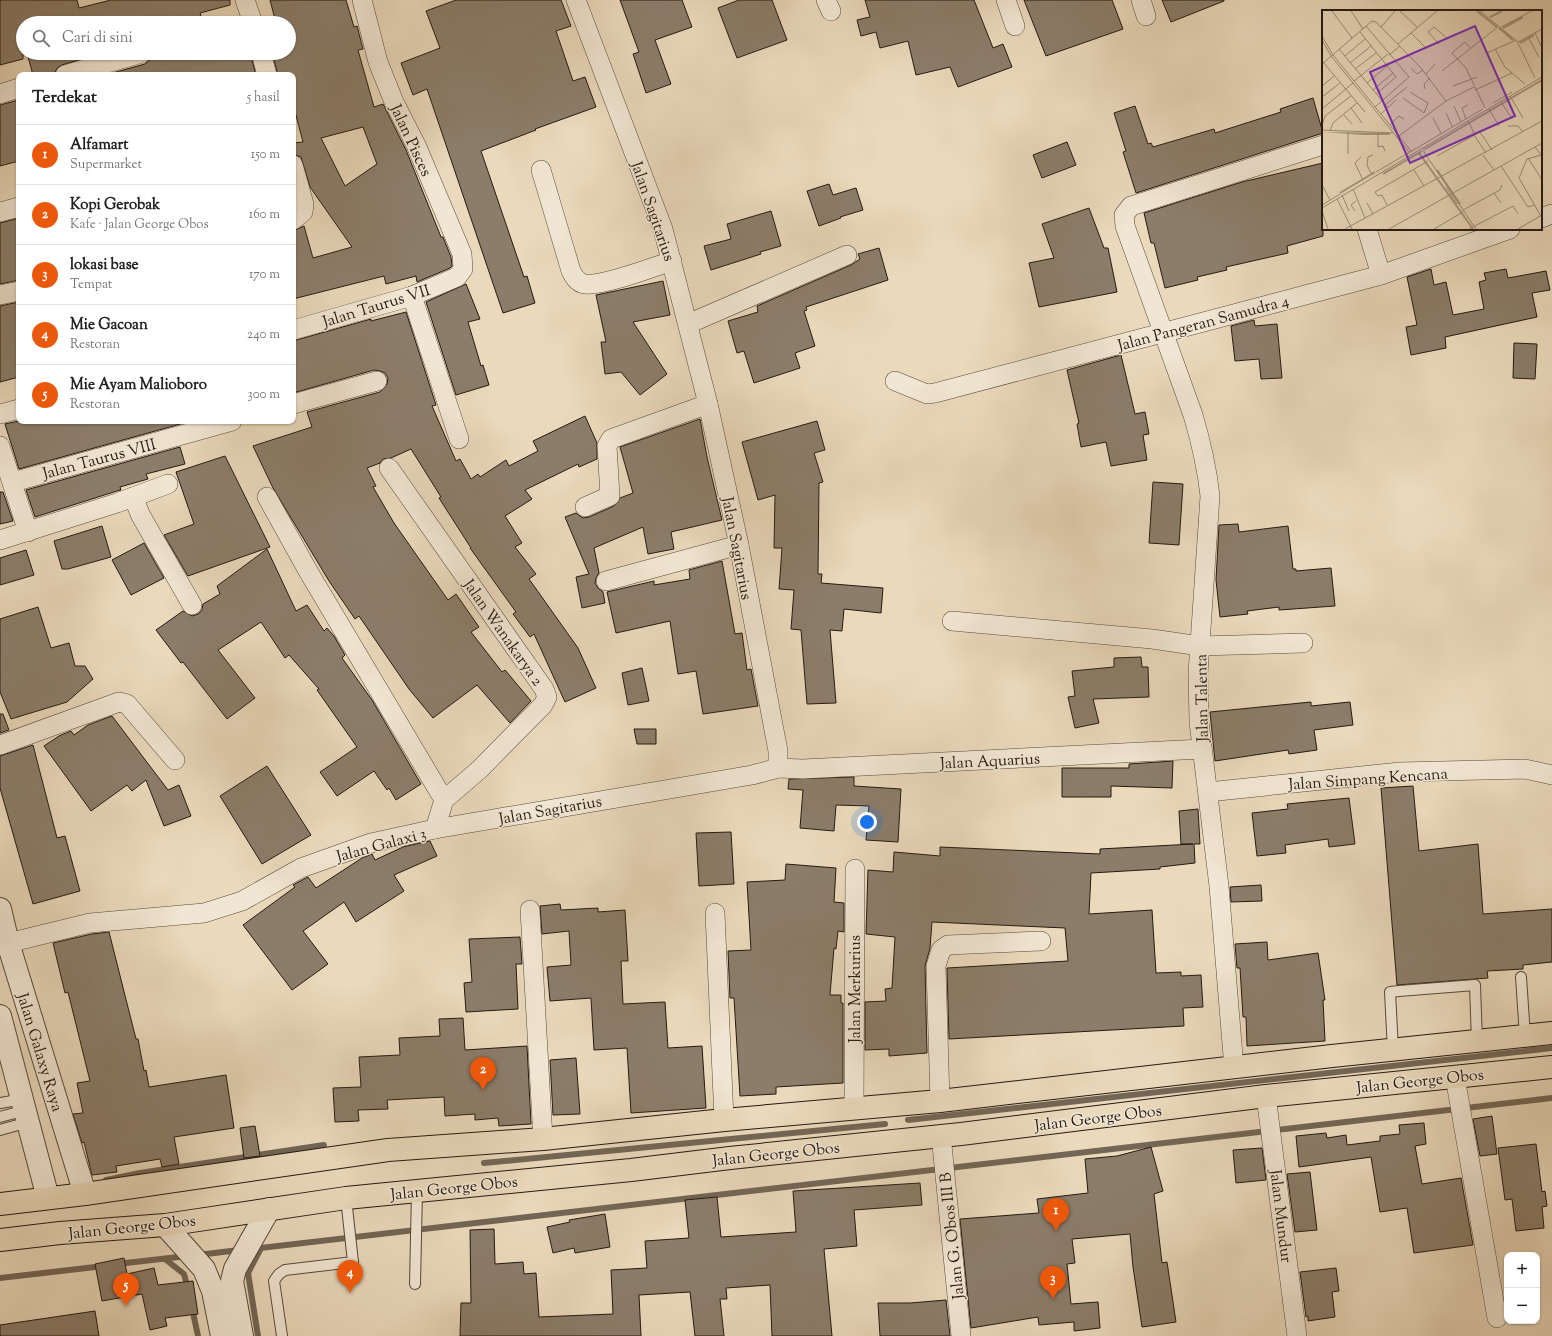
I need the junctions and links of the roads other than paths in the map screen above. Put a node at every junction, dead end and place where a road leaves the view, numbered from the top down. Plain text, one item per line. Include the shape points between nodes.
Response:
1 (246, 0) edge
2 (362, 0) edge
3 (576, 0) edge
4 (1006, 0) edge
5 (249, 16) edge
6 (1015, 26) dead end
7 (118, 60) edge
8 (263, 60) edge
9 (76, 72) edge
10 (266, 72) edge
11 (16, 89) edge
12 (0, 94) edge
13 (1322, 145) edge
14 (541, 170) dead end
15 (296, 176) edge
16 (16, 208) edge
17 (0, 212) edge
18 (1552, 214) edge
19 (296, 218) edge
20 (1542, 218) edge
21 (1367, 230) edge
22 (1507, 230) edge
23 (847, 255) dead end
24 (672, 261) junction
25 (1381, 276) junction
26 (457, 277) joint
27 (16, 292) edge
28 (0, 296) edge
29 (412, 296) junction
30 (688, 324) junction
31 (296, 329) edge
32 (1164, 333) junction
33 (378, 381) dead end
34 (895, 381) dead end
35 (296, 403) edge
36 (708, 404) junction
37 (16, 410) edge
38 (0, 414) edge
39 (221, 424) edge
40 (459, 439) dead end
41 (0, 446) edge
42 (389, 468) dead end
43 (13, 482) junction
44 (168, 484) dead end
45 (133, 497) junction
46 (267, 497) dead end
47 (586, 507) dead end
48 (28, 532) junction
49 (0, 540) edge
50 (738, 545) junction
51 (606, 581) dead end
52 (192, 605) dead end
53 (952, 621) dead end
54 (1303, 643) dead end
55 (1200, 646) junction
56 (0, 745) edge
57 (1202, 749) junction
58 (175, 760) dead end
59 (778, 768) junction
60 (1552, 775) edge
61 (1208, 792) junction
62 (444, 800) junction
63 (435, 829) junction
64 (855, 869) dead end
65 (0, 909) edge
66 (530, 910) dead end
67 (716, 913) dead end
68 (1041, 941) dead end
69 (8, 942) junction
70 (1521, 977) dead end
71 (0, 1016) edge
72 (1552, 1033) edge
73 (1524, 1036) junction
74 (1477, 1041) junction
75 (1393, 1050) junction
76 (1552, 1067) edge
77 (1234, 1068) junction
78 (1455, 1077) junction
79 (1266, 1096) junction
80 (940, 1101) junction
81 (0, 1103) edge
82 (892, 1105) junction
83 (854, 1108) junction
84 (26, 1110) junction
85 (0, 1116) edge
86 (724, 1120) junction
87 (0, 1130) edge
88 (941, 1135) junction
89 (544, 1139) junction
90 (896, 1140) junction
91 (417, 1191) junction
92 (85, 1194) junction
93 (48, 1198) junction
94 (346, 1198) junction
95 (0, 1204) edge
96 (269, 1209) junction
97 (165, 1225) junction
98 (0, 1240) edge
99 (415, 1284) dead end
100 (1497, 1318) dead end
101 (222, 1336) edge
102 (242, 1336) edge
103 (282, 1336) edge
104 (961, 1336) edge
105 (1297, 1336) edge

1 - 5 street
2 - 26 street, Jalan Pisces via 378,62 462,254 463,269
3 - 24 street, Jalan Sagitarius via 663,229
4 - 6 street
7 - 9 street
8 - 10 street
11 - 12 street
13 - 32 street, Jalan Talenta via 1131,206 1124,215 1125,226
14 - 24 street via 571,271 577,281 594,284 630,276
15 - 19 street via 304,204 303,212
16 - 17 street
18 - 20 street
21 - 25 street
22 - 25 street, Jalan Pangeran Samudra 4
23 - 30 street
24 - 30 street, Jalan Sagitarius
25 - 32 street, Jalan Pangeran Samudra 4
26 - 29 street, Jalan Taurus VII
27 - 28 street
29 - 31 street, Jalan Taurus VII
29 - 40 street
30 - 36 street, Jalan Sagitarius
32 - 34 street, Jalan Pangeran Samudra 4 via 935,393 927,394
32 - 55 street, Jalan Talenta via 1202,442 1210,496
33 - 35 street
36 - 47 street via 611,438 607,446 610,496
36 - 50 street, Jalan Sagitarius
37 - 38 street
39 - 43 street, Jalan Taurus VIII
41 - 43 street
42 - 62 street, Jalan Wanakarya 2 via 544,689 547,697 543,705 480,769
43 - 48 street
44 - 45 street
45 - 48 street
45 - 52 street via 141,516
46 - 62 street
48 - 49 street
50 - 51 street
50 - 59 street, Jalan Sagitarius via 776,745
53 - 55 street via 1152,639
54 - 55 street
55 - 57 street, Jalan Talenta via 1198,673
56 - 58 street via 123,702
57 - 59 street, Jalan Aquarius via 803,769
57 - 61 street, Jalan Talenta
59 - 63 street, Jalan Sagitarius
60 - 61 street, Jalan Simpang Kencana via 1525,769 1400,772
61 - 77 street, Jalan Talenta via 1219,886
62 - 63 street, Jalan Galaxi 3
63 - 69 street, Jalan Galaxi 3 via 371,843 301,868 242,901 204,913 90,923
64 - 83 street, Jalan Merkurius
65 - 69 street, Jalan Galaxy Raya
66 - 89 street
67 - 86 street
68 - 80 street via 948,945 941,950 936,966
69 - 92 street, Jalan Galaxy Raya
70 - 73 lane
71 - 84 street, Jalan Galaxy Raya
72 - 73 main road, Jalan George Obos
73 - 74 main road, Jalan George Obos
74 - 75 main road, Jalan George Obos
74 - 75 lane via 1475,985 1390,992
75 - 77 main road, Jalan George Obos
76 - 78 main road, Jalan George Obos
77 - 80 main road, Jalan George Obos
78 - 79 main road, Jalan George Obos
78 - 100 street
79 - 88 main road, Jalan George Obos
79 - 105 street, Jalan Mundur
80 - 82 main road, Jalan George Obos
81 - 84 lane
82 - 83 main road, Jalan George Obos
82 - 90 main road
83 - 86 main road, Jalan George Obos
84 - 85 lane
84 - 87 lane
84 - 93 street, Jalan Galaxy Raya
86 - 89 main road, Jalan George Obos
88 - 90 main road, Jalan George Obos
88 - 104 street, Jalan G. Obos III B
89 - 92 main road, Jalan George Obos via 388,1150
90 - 91 main road, Jalan George Obos
91 - 94 main road, Jalan George Obos
91 - 99 lane
92 - 93 main road, Jalan George Obos
93 - 95 main road, Jalan George Obos
94 - 96 main road, Jalan George Obos
94 - 103 lane via 353,1262 285,1270 279,1274 274,1281
96 - 97 main road, Jalan George Obos
96 - 102 street via 235,1269 232,1282
97 - 98 main road, Jalan George Obos
97 - 101 street via 204,1269 213,1291

